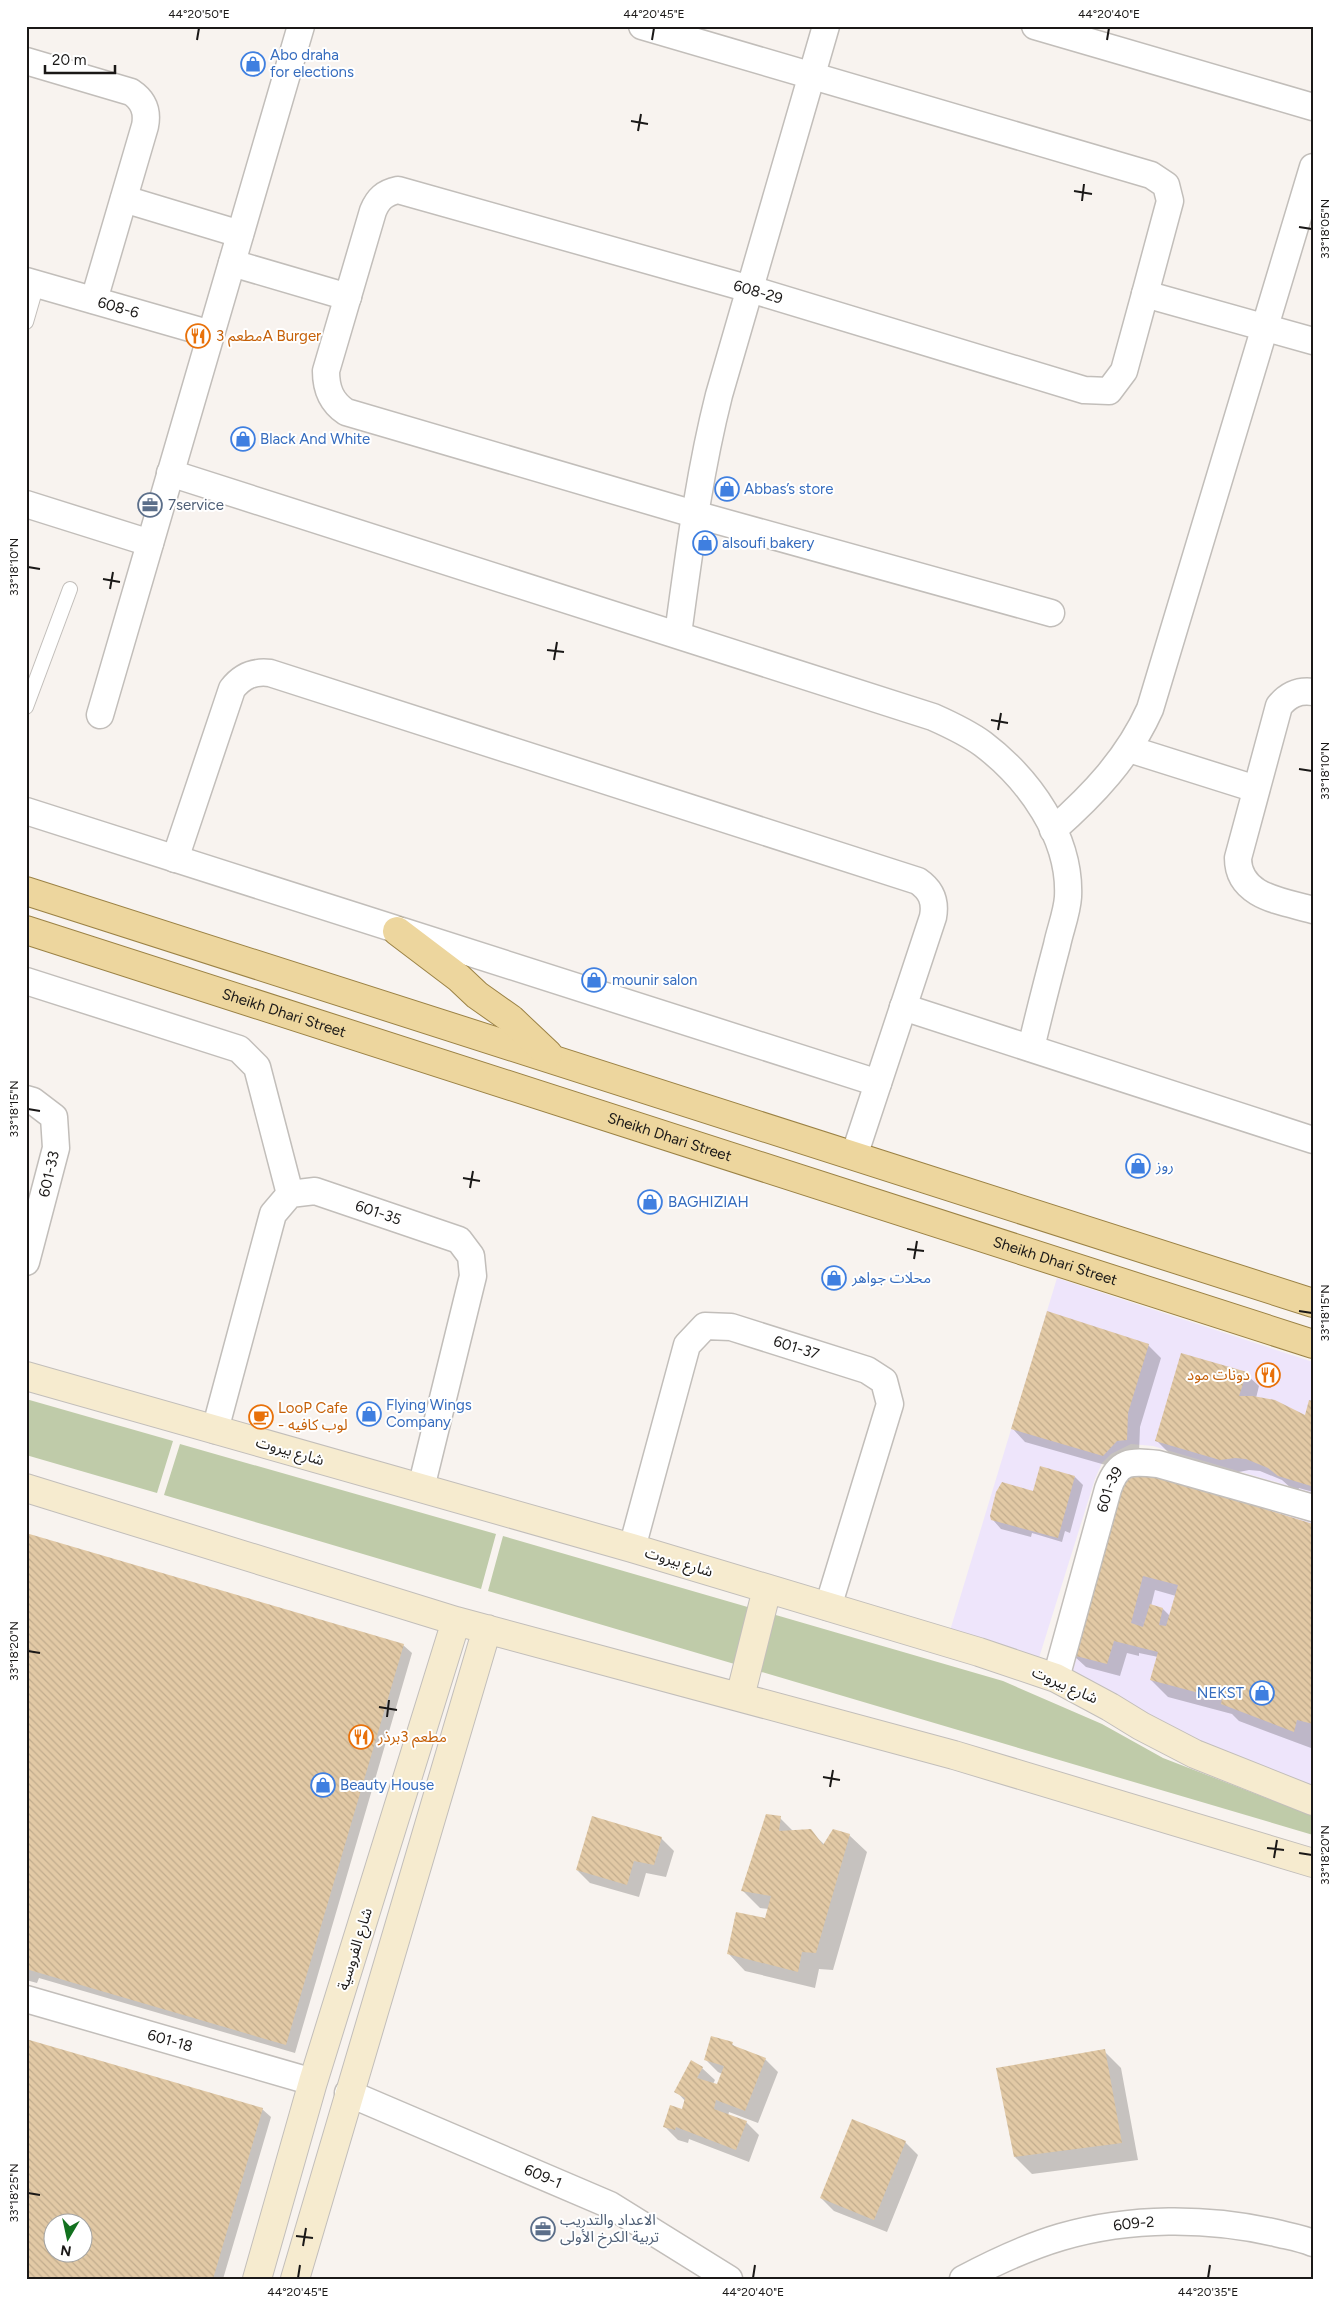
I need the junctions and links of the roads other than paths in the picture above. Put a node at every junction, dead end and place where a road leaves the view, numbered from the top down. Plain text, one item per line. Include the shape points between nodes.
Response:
1 (301, 26) edge
2 (642, 26) edge
3 (826, 26) edge
4 (1035, 26) edge
5 (26, 61) edge
6 (811, 76) junction
7 (1313, 107) edge
8 (1313, 167) edge
9 (124, 199) junction
10 (240, 234) junction
11 (232, 263) junction
12 (32, 282) edge
13 (750, 289) junction
14 (1145, 294) junction
15 (348, 297) junction
16 (94, 300) junction
17 (26, 322) edge
18 (1264, 327) junction
19 (211, 334) junction
20 (1313, 341) edge
21 (170, 473) junction
22 (26, 504) edge
23 (694, 514) junction
24 (150, 542) junction
25 (70, 589) dead end
26 (1051, 613) dead end
27 (678, 634) junction
28 (1313, 692) edge
29 (26, 707) edge
30 (100, 715) dead end
31 (1130, 749) junction
32 (1256, 789) junction
33 (26, 811) edge
34 (1053, 830) junction
35 (175, 859) junction
36 (26, 891) edge
37 (1313, 910) edge
38 (26, 930) edge
39 (397, 931) junction
40 (26, 982) edge
41 (903, 1007) junction
42 (1031, 1048) junction
43 (553, 1058) junction
44 (878, 1083) junction
45 (26, 1099) edge
46 (1313, 1140) edge
47 (854, 1156) junction
48 (290, 1194) junction
49 (26, 1262) edge
50 (1313, 1303) edge
51 (1313, 1344) edge
52 (26, 1376) edge
53 (215, 1430) junction
54 (26, 1488) edge
55 (421, 1488) junction
56 (1313, 1508) edge
57 (632, 1548) junction
58 (767, 1589) junction
59 (828, 1607) junction
60 (456, 1620) junction
61 (488, 1629) junction
62 (1056, 1678) junction
63 (740, 1697) junction
64 (1313, 1801) edge
65 (1313, 1863) edge
66 (364, 1918) junction
67 (398, 1930) junction
68 (26, 1999) edge
69 (313, 2082) junction
70 (348, 2093) junction
71 (1313, 2243) edge
72 (257, 2279) edge
73 (295, 2279) edge
74 (729, 2279) edge
75 (963, 2279) edge

1 - 10 street
2 - 6 street
3 - 6 street
4 - 7 street
5 - 9 street via 131,92 142,102 147,118
6 - 13 street
6 - 14 street via 1151,175 1166,184 1170,201
8 - 18 street
9 - 10 street
9 - 16 street
10 - 11 street
11 - 15 street
11 - 19 street
12 - 16 street, 608-6
12 - 17 lane
13 - 14 street, 608-29 via 1084,390 1109,391 1124,371
13 - 15 street, 608-29 via 398,190 389,192 376,203
13 - 23 street via 707,441
14 - 18 street
15 - 23 street via 326,372 329,392 346,412
16 - 19 street, 608-6
18 - 20 street
18 - 31 street via 1152,702
19 - 21 street
21 - 24 street
21 - 27 street
22 - 24 street
23 - 26 street
23 - 27 street
24 - 30 street
25 - 29 lane
27 - 34 street via 933,717 959,729 1004,762 1034,798
28 - 32 street via 1290,695 1279,706
31 - 32 street
31 - 34 street via 1095,790
32 - 37 street via 1238,858 1240,876 1260,894
33 - 35 street
34 - 42 street via 1066,864 1068,900
35 - 39 street
35 - 41 street via 232,689 244,676 270,673 918,881 930,892 934,909
36 - 43 main road
38 - 51 main road, Sheikh Dhari Street
39 - 43 main road via 511,1019
39 - 44 street
40 - 48 street via 239,1049 257,1067
41 - 42 street
41 - 44 street
42 - 46 street
43 - 47 main road
44 - 47 street
45 - 49 street, 601-33 via 34,1101 54,1117 56,1148
47 - 50 main road
48 - 53 street via 273,1214
48 - 55 street, 601-35 via 315,1191 441,1233 459,1240 471,1256 472,1276
52 - 53 main road, شارع بيروت
53 - 55 main road, شارع بيروت
54 - 60 main road
55 - 57 main road, شارع بيروت
56 - 62 street, 601-39 via 1158,1464 1123,1464 1113,1475 1108,1489
57 - 58 main road, شارع بيروت
57 - 59 street, 601-37 via 687,1345 705,1326 730,1327 867,1370 884,1380 890,1404
58 - 59 main road, شارع بيروت
58 - 63 main road
59 - 62 main road, شارع بيروت
60 - 61 main road
60 - 66 main road, شارع الفروسية
61 - 63 main road
61 - 67 main road
62 - 64 main road, شارع بيروت via 1195,1754
63 - 65 main road via 1037,1779
66 - 67 main road
66 - 69 main road, شارع الفروسية
67 - 70 main road
68 - 69 street, 601-18
69 - 72 main road, شارع الفروسية
70 - 73 main road
70 - 74 street, 609-1 via 610,2204
71 - 75 street, 609-2 via 1247,2226 1185,2221 1123,2225 1062,2237 1003,2258

